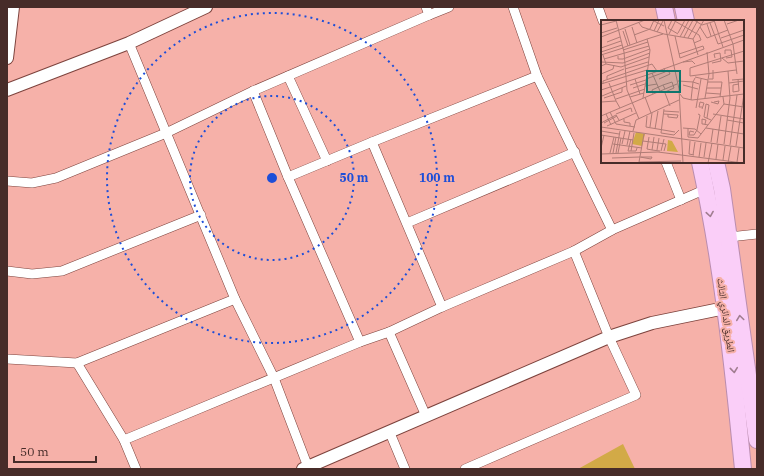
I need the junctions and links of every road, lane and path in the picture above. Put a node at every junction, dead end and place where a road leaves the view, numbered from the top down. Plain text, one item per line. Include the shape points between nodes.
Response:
1 (13, 7) edge
2 (206, 7) edge
3 (448, 7) edge
4 (512, 7) edge
5 (598, 7) edge
6 (664, 7) edge
7 (683, 7) edge
8 (428, 11) edge
9 (604, 20) edge
10 (667, 20) edge
11 (686, 20) edge
12 (129, 43) junction
13 (7, 58) edge
14 (288, 76) junction
15 (537, 76) junction
16 (7, 90) edge
17 (254, 91) junction
18 (166, 133) junction
19 (372, 142) junction
20 (574, 152) junction
21 (327, 161) junction
22 (666, 163) edge
23 (700, 163) edge
24 (716, 163) edge
25 (288, 177) junction
26 (7, 181) edge
27 (706, 189) junction
28 (681, 200) junction
29 (201, 215) junction
30 (407, 223) junction
31 (612, 230) junction
32 (757, 234) edge
33 (728, 237) junction
34 (574, 251) junction
35 (7, 271) edge
36 (235, 299) junction
37 (442, 307) junction
38 (725, 308) junction
39 (390, 332) junction
40 (609, 337) junction
41 (360, 342) junction
42 (7, 359) edge
43 (77, 363) junction
44 (274, 378) junction
45 (426, 416) junction
46 (390, 433) junction
47 (124, 440) junction
48 (757, 440) edge
49 (305, 468) edge
50 (136, 469) edge
51 (405, 469) edge
52 (465, 469) edge
53 (743, 469) edge

1 - 13 street
2 - 12 street
3 - 8 street
4 - 15 street
5 - 9 street
6 - 10 highway
7 - 11 highway
8 - 14 street
12 - 16 street
12 - 18 street
14 - 17 street
14 - 21 street
15 - 19 street
15 - 20 street
17 - 18 street
17 - 25 street
18 - 26 street via 56,178 32,183
18 - 29 street
19 - 21 street
19 - 30 street
20 - 30 street
20 - 31 street
21 - 25 street
22 - 28 street
23 - 27 highway, الطريق الدائري الثالث
24 - 33 highway, الطريق الدائري الثالث
25 - 41 street
27 - 28 street
27 -> 38 highway, الطريق الدائري الثالث
28 - 31 street
29 - 35 street via 62,271 32,274
29 - 36 street
30 - 37 street
31 - 34 street
32 - 33 street
48 -> 33 highway, الطريق الدائري الثالث
34 - 37 street
34 - 40 street
36 - 43 street
36 - 44 street
37 - 39 street
38 - 40 street via 652,324
38 -> 53 highway, الطريق الدائري الثالث
39 - 41 street
39 - 45 street
40 - 45 street
40 - 52 street via 636,395
41 - 44 street
42 - 43 street
43 - 47 street
44 - 47 street
44 - 49 street
45 - 46 street
46 - 49 street
46 - 51 street
47 - 50 street

